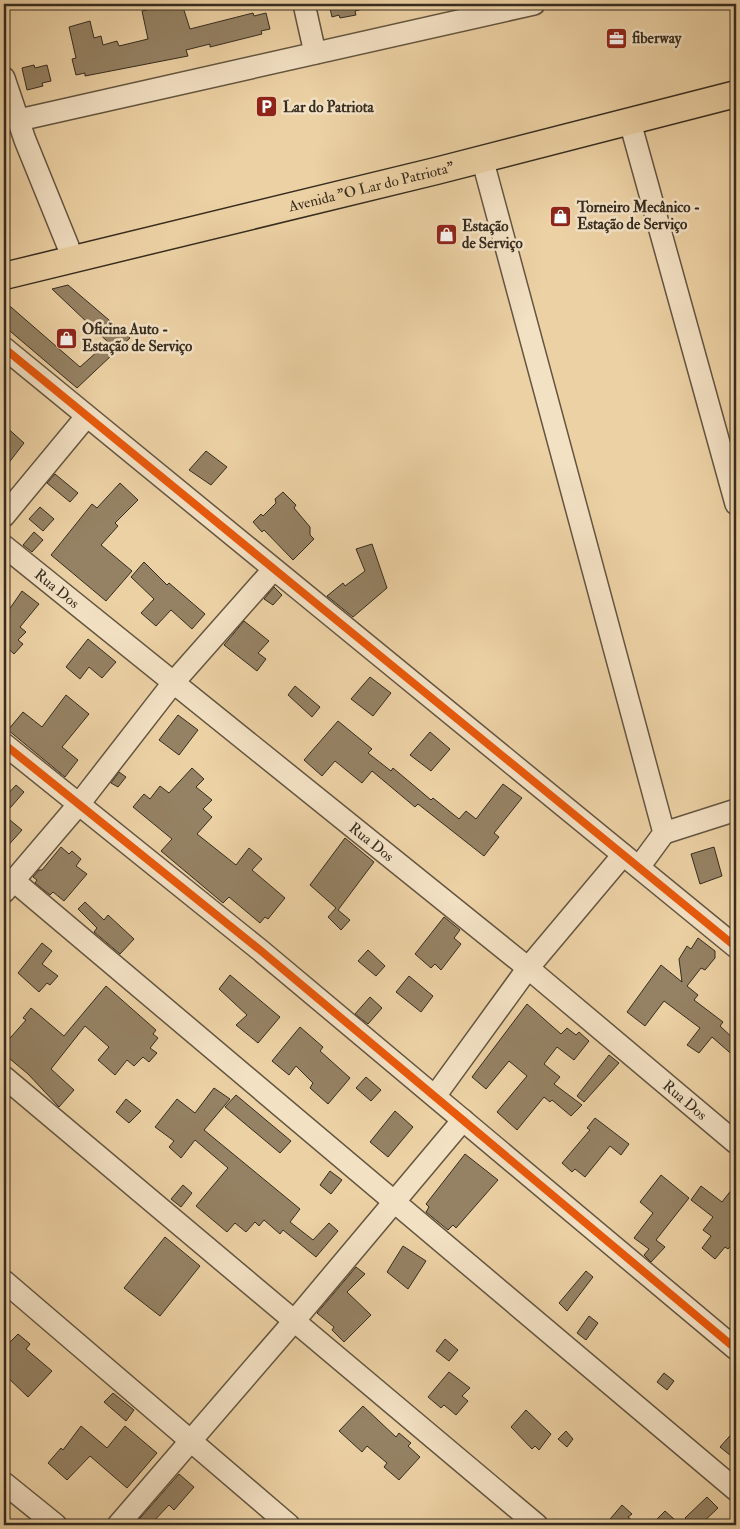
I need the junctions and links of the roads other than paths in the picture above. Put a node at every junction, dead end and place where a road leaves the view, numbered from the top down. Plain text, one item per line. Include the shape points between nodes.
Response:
1 (304, 4) edge
2 (534, 4) edge
3 (316, 53) junction
4 (4, 78) edge
5 (736, 80) edge
6 (736, 94) edge
7 (19, 120) junction
8 (630, 122) junction
9 (482, 158) junction
10 (68, 246) junction
11 (4, 261) edge
12 (4, 276) edge
13 (4, 348) edge
14 (86, 417) junction
15 (736, 504) edge
16 (4, 516) edge
17 (4, 546) edge
18 (272, 570) junction
19 (174, 683) junction
20 (4, 744) edge
21 (79, 804) junction
22 (736, 810) edge
23 (664, 833) junction
24 (631, 861) junction
25 (9, 886) edge
26 (736, 947) edge
27 (528, 968) junction
28 (4, 1077) edge
29 (435, 1096) junction
30 (463, 1120) junction
31 (736, 1143) edge
32 (393, 1202) junction
33 (4, 1281) edge
34 (295, 1320) junction
35 (736, 1348) edge
36 (190, 1440) junction
37 (4, 1483) edge
38 (736, 1490) edge
39 (56, 1525) edge
40 (118, 1525) edge
41 (289, 1525) edge
42 (537, 1525) edge

1 - 3 street
2 - 3 street
3 - 7 street
4 - 7 street
5 - 10 main road, Avenida "O Lar do Patriota"
6 - 8 main road, Avenida "O Lar do Patriota"
7 - 10 street
8 - 9 main road, Avenida "O Lar do Patriota"
8 - 15 street
9 - 12 main road, Avenida "O Lar do Patriota"
9 - 23 street
10 - 11 main road, Avenida "O Lar do Patriota"
13 - 14 street
14 - 16 street
14 - 18 street
17 - 19 street, Rua Dos
18 - 19 street
18 - 24 street
19 - 21 street
19 - 27 street, Rua Dos
20 - 21 street
21 - 25 street
21 - 29 street
22 - 23 street
23 - 24 street
24 - 26 street
24 - 27 street
25 - 32 street
27 - 29 street
27 - 31 street, Rua Dos
28 - 34 street
29 - 30 street
30 - 32 street
30 - 35 street
32 - 34 street
32 - 38 street
33 - 36 street
34 - 36 street
34 - 42 street
36 - 40 street
36 - 41 street
37 - 39 street

